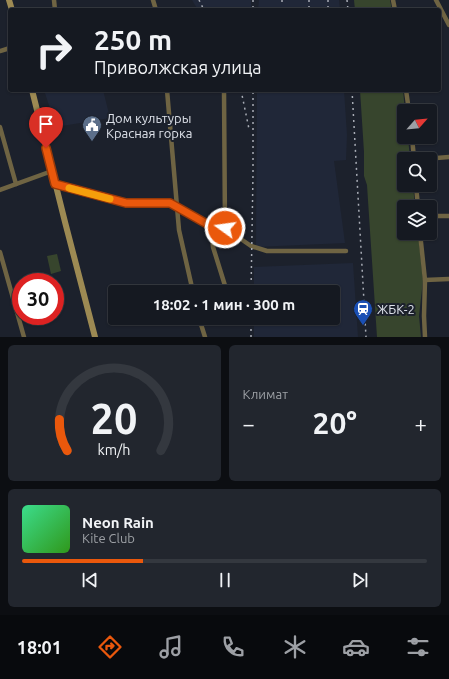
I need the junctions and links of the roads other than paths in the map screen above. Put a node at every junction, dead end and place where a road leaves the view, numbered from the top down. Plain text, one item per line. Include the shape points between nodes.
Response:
1 (441, 10) edge
2 (449, 25) edge
3 (32, 92) edge
4 (167, 92) edge
5 (224, 92) edge
6 (406, 92) edge
7 (408, 104) edge
8 (0, 127) edge
9 (449, 157) edge
10 (437, 158) edge
11 (52, 171) junction
12 (16, 184) junction
13 (55, 184) junction
14 (0, 190) edge
15 (176, 207) junction
16 (449, 216) edge
17 (437, 217) edge
18 (211, 225) junction
19 (225, 228) junction
20 (421, 240) edge
21 (346, 251) dead end
22 (0, 252) edge
23 (449, 279) edge
24 (425, 280) junction
25 (191, 285) edge
26 (225, 285) edge
27 (201, 325) edge
28 (24, 337) edge
29 (95, 337) edge
30 (205, 337) edge
31 (425, 337) edge

1 - 2 street
3 - 11 main road
4 - 15 street
5 - 19 street
6 - 7 street
8 - 12 street
9 - 10 street
11 - 12 street
11 - 13 main road
12 - 14 street
13 - 15 street via 126,203 170,203
13 - 29 main road
15 - 18 street
15 - 25 street
16 - 17 street
18 - 19 street
18 - 26 street via 213,248
19 - 21 street via 251,246 267,251
20 - 24 street
22 - 28 street
23 - 24 street
24 - 31 street
27 - 30 street

